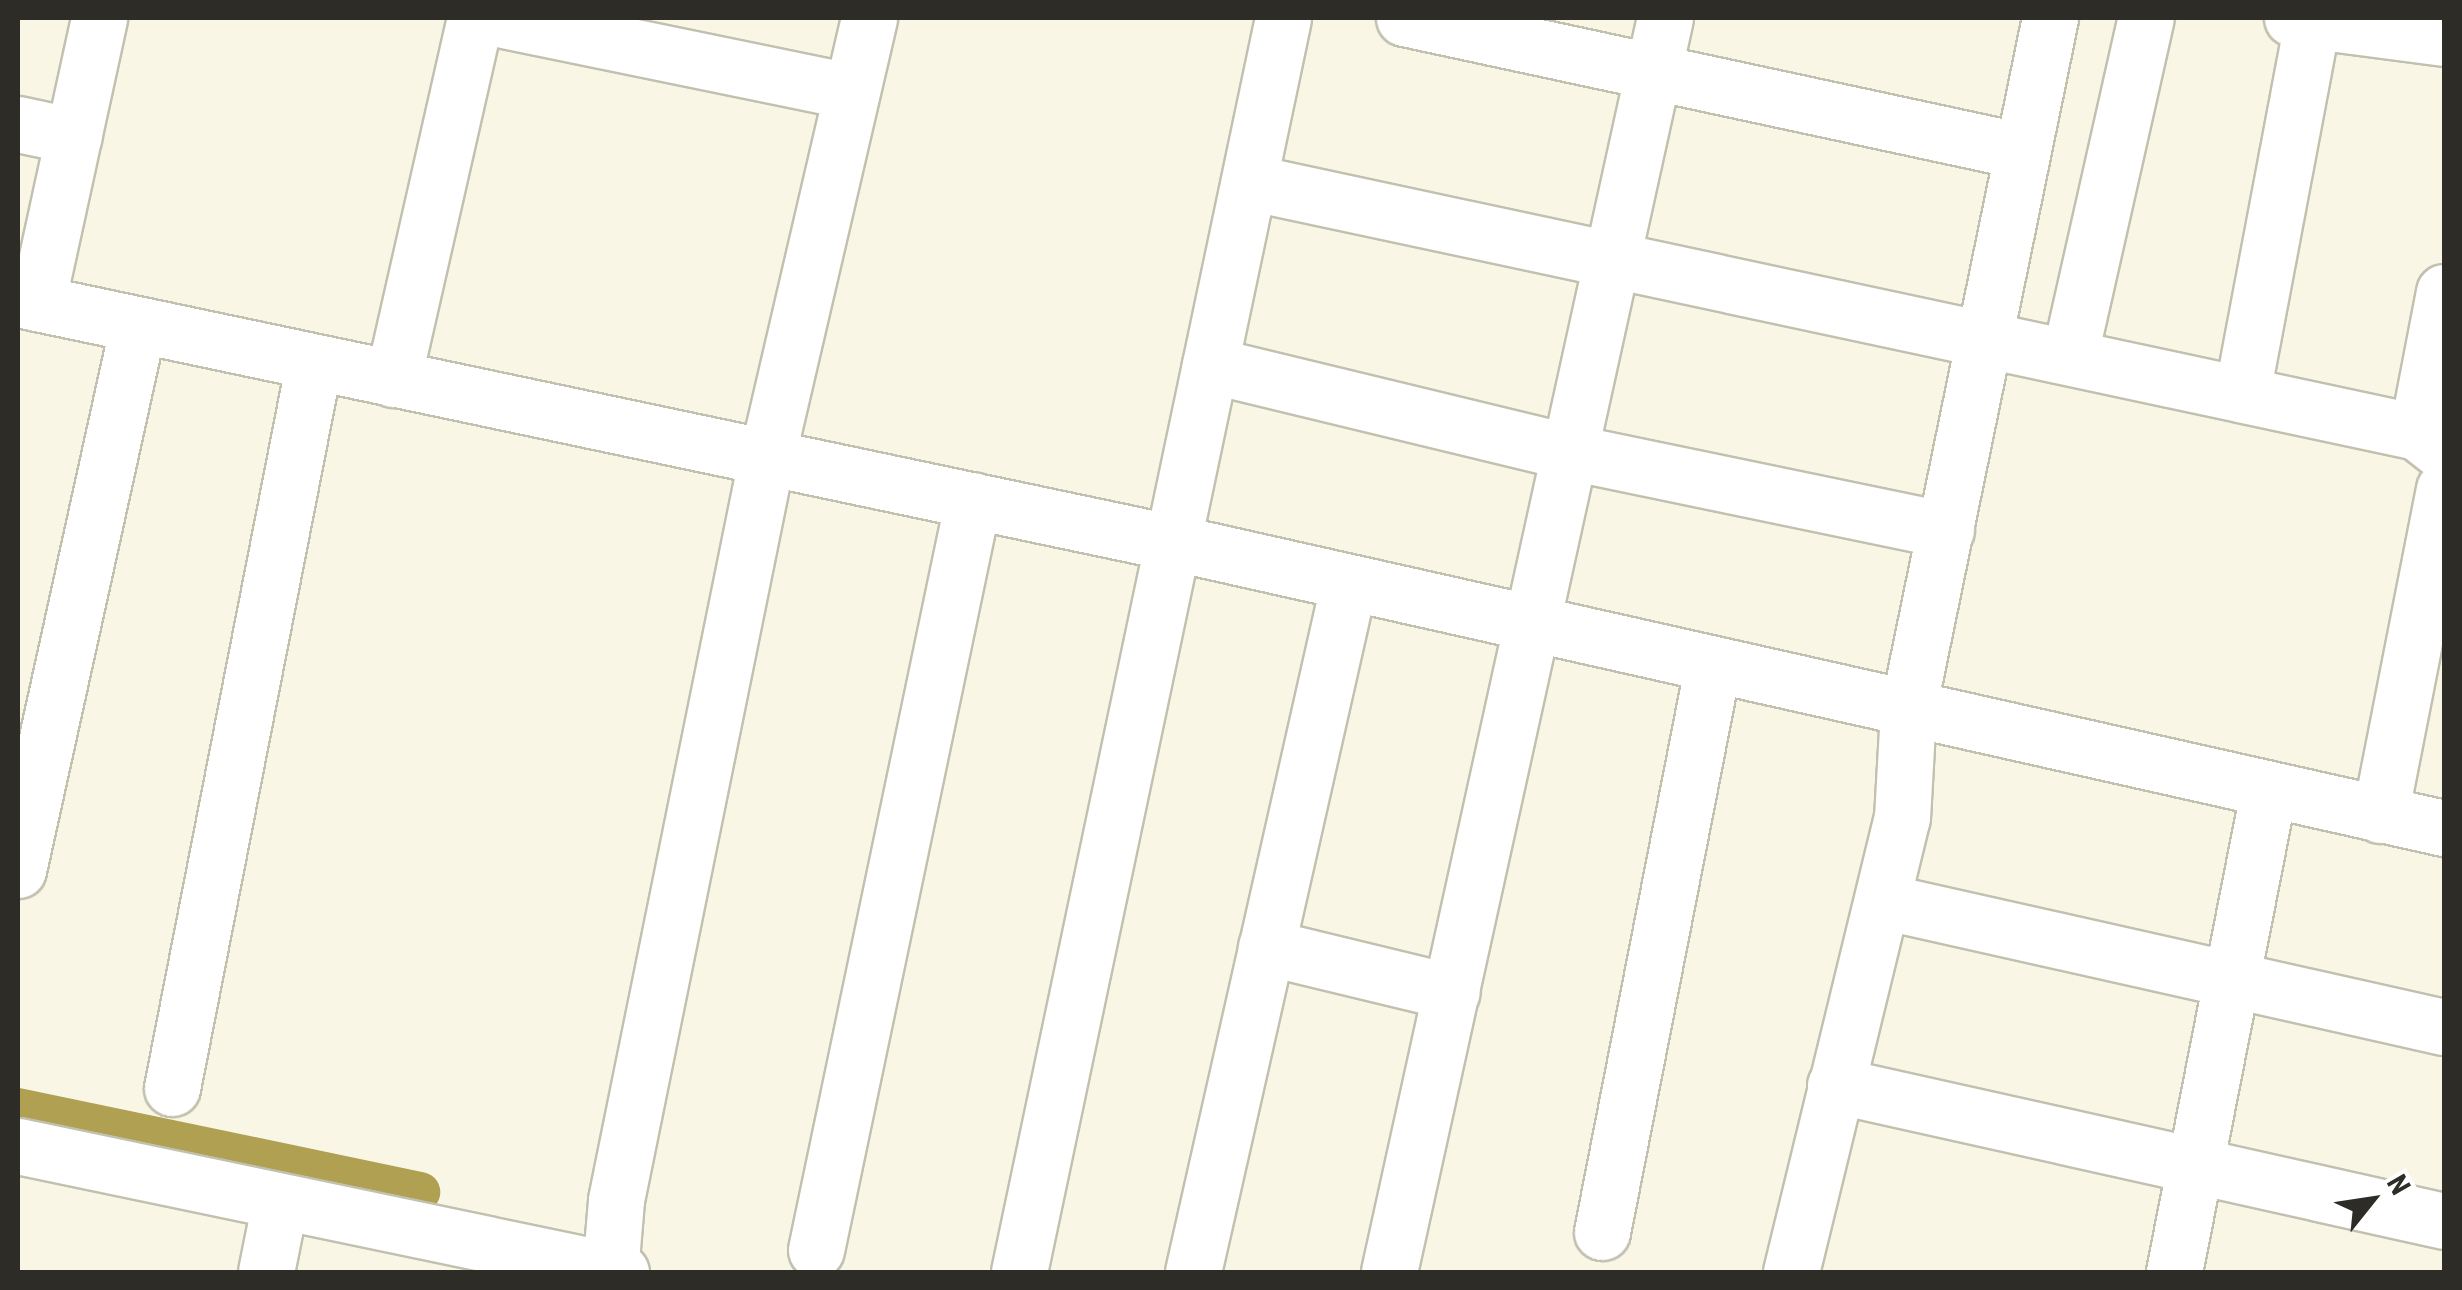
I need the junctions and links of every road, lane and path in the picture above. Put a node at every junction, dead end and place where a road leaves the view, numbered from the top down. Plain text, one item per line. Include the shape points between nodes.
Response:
1 (100, 18) edge
2 (475, 18) edge
3 (494, 18) edge
4 (869, 18) edge
5 (1283, 18) edge
6 (1404, 18) edge
7 (2050, 18) edge
8 (2146, 18) edge
9 (2302, 20) edge
10 (2444, 38) edge
11 (1658, 43) edge
12 (849, 91) junction
13 (18, 124) edge
14 (74, 136) junction
15 (2022, 152) junction
16 (1249, 182) junction
17 (1612, 257) junction
18 (2444, 292) edge
19 (28, 301) edge
20 (138, 325) junction
21 (1984, 335) junction
22 (2070, 354) junction
23 (314, 362) junction
24 (1210, 365) junction
25 (393, 378) junction
26 (2242, 393) junction
27 (2431, 442) edge
28 (1570, 452) junction
29 (766, 457) junction
30 (2444, 489) edge
31 (973, 500) junction
32 (1946, 530) junction
33 (1172, 547) junction
34 (1349, 582) junction
35 (1536, 624) junction
36 (1713, 664) junction
37 (1908, 709) junction
38 (2269, 790) junction
39 (2380, 815) junction
40 (2444, 828) edge
41 (18, 870) edge
42 (1882, 901) junction
43 (1266, 948) junction
44 (2232, 982) junction
45 (1452, 992) junction
46 (2444, 1027) edge
47 (1835, 1084) junction
48 (172, 1088) dead end
49 (18, 1146) edge
50 (2198, 1165) junction
51 (280, 1202) junction
52 (2444, 1221) edge
53 (1602, 1232) dead end
54 (816, 1250) dead end
55 (266, 1272) edge
56 (614, 1272) edge
57 (1019, 1272) edge
58 (1192, 1272) edge
59 (1389, 1272) edge
60 (1792, 1272) edge
61 (2174, 1272) edge

1 - 14 street
2 - 25 street
3 - 12 street
4 - 12 street
5 - 16 street
6 - 11 street
7 - 15 street
8 - 22 street
9 - 10 street
9 - 26 street
11 - 15 street
11 - 17 street
12 - 29 street
13 - 14 street
14 - 19 street
15 - 21 street
16 - 17 street
16 - 24 street
17 - 21 street
17 - 28 street
18 - 27 street
19 - 20 street
20 - 23 street
20 - 41 street
21 - 22 street
21 - 32 street
22 - 26 street
23 - 25 street
23 - 48 street
24 - 28 street
24 - 33 street
25 - 29 street
26 - 27 street
28 - 32 street
28 - 35 street
29 - 31 street
29 - 56 street via 616,1200
30 - 39 street
31 - 33 street
31 - 54 street
32 - 37 street
33 - 34 street
33 - 57 street
34 - 35 street
34 - 43 street
35 - 36 street
35 - 45 street
36 - 37 street
36 - 53 street
37 - 38 street
37 - 42 street via 1902,818
38 - 39 street
38 - 44 street
39 - 40 street
42 - 44 street
42 - 47 street
43 - 45 street
43 - 58 street
44 - 46 street
44 - 50 street
45 - 59 street
47 - 50 street
47 - 60 street
49 - 51 street
50 - 52 street
50 - 61 street
51 - 55 street
51 - 56 street

